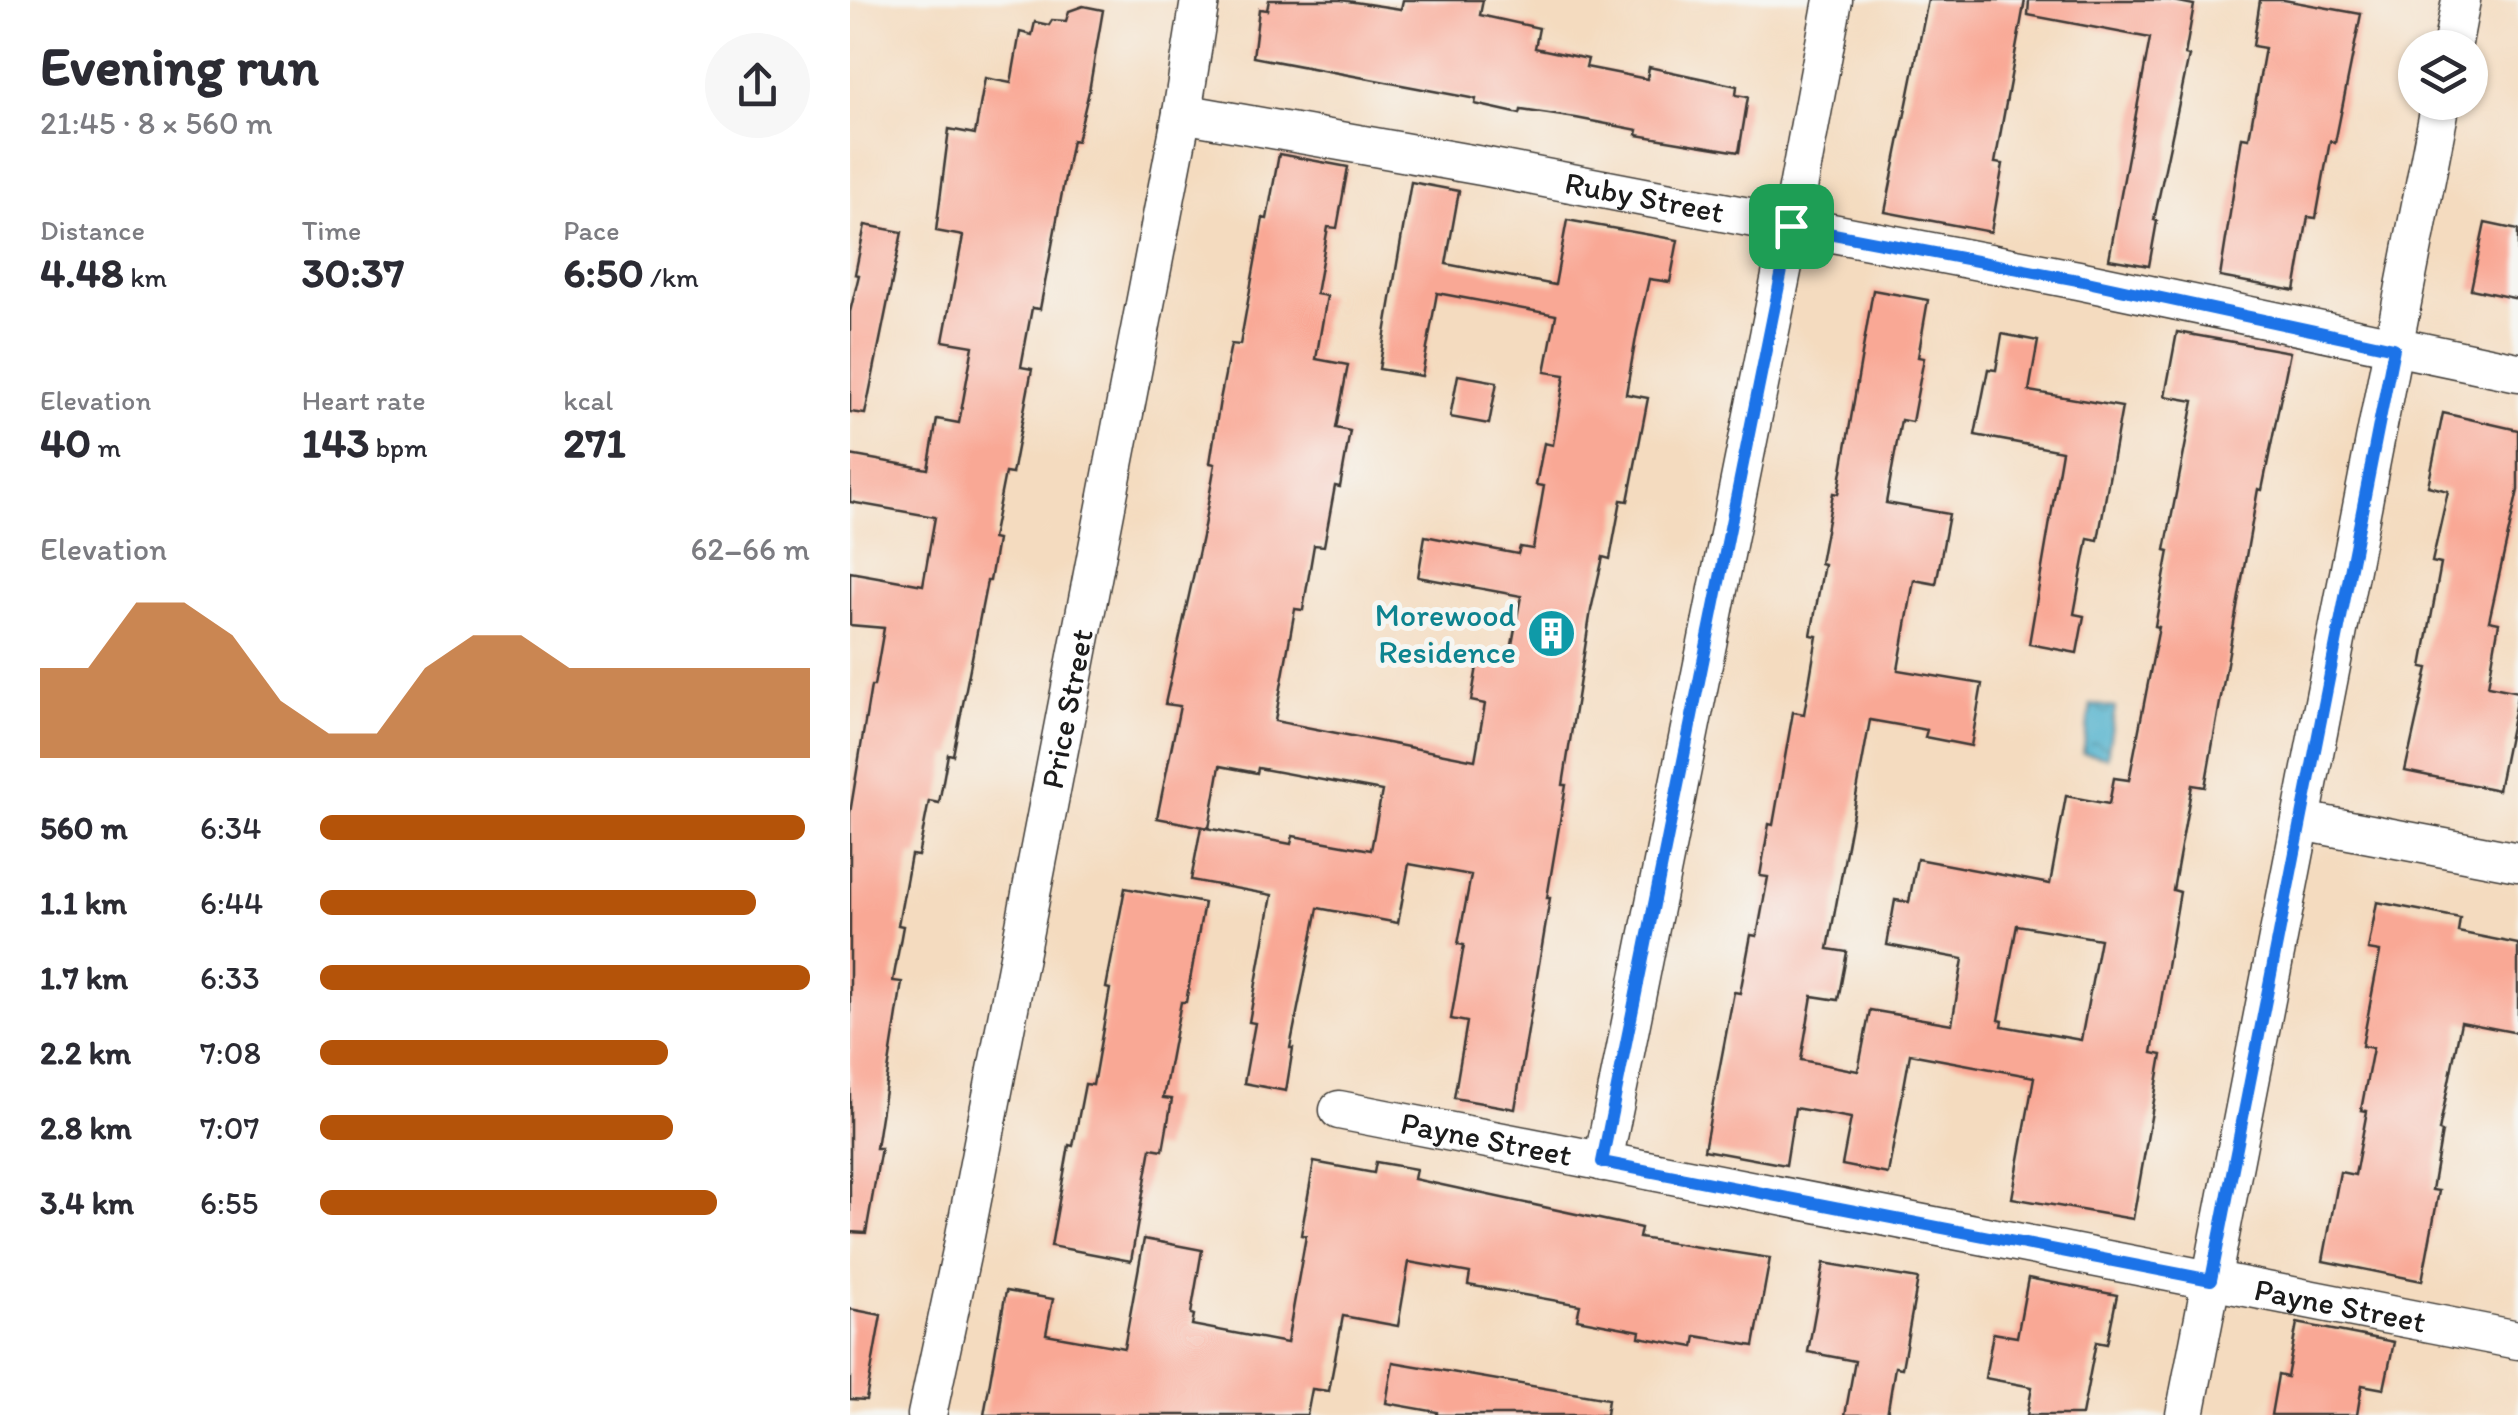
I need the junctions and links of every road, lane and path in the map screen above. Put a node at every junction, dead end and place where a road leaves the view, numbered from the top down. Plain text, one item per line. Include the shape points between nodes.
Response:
1 (1200, 0) edge
2 (1832, 0) edge
3 (2461, 0) edge
4 (2455, 30) edge
5 (1182, 113) junction
6 (2438, 120) edge
7 (1791, 226) junction
8 (2394, 348) junction
9 (2518, 372) edge
10 (2302, 821) junction
11 (2518, 862) edge
12 (1338, 1110) dead end
13 (1602, 1162) junction
14 (2211, 1280) junction
15 (2518, 1340) edge
16 (927, 1415) edge
17 (2185, 1415) edge

1 - 5 street, Price Street
2 - 7 street
3 - 4 street
5 - 7 street, Ruby Street
5 - 16 street, Price Street
6 - 8 street
7 - 8 street, Ruby Street
7 - 13 street
8 - 9 street, Ruby Street
8 - 10 street
10 - 11 street
10 - 14 street
12 - 13 street, Payne Street
13 - 14 street, Payne Street
14 - 15 street, Payne Street
14 - 17 street

